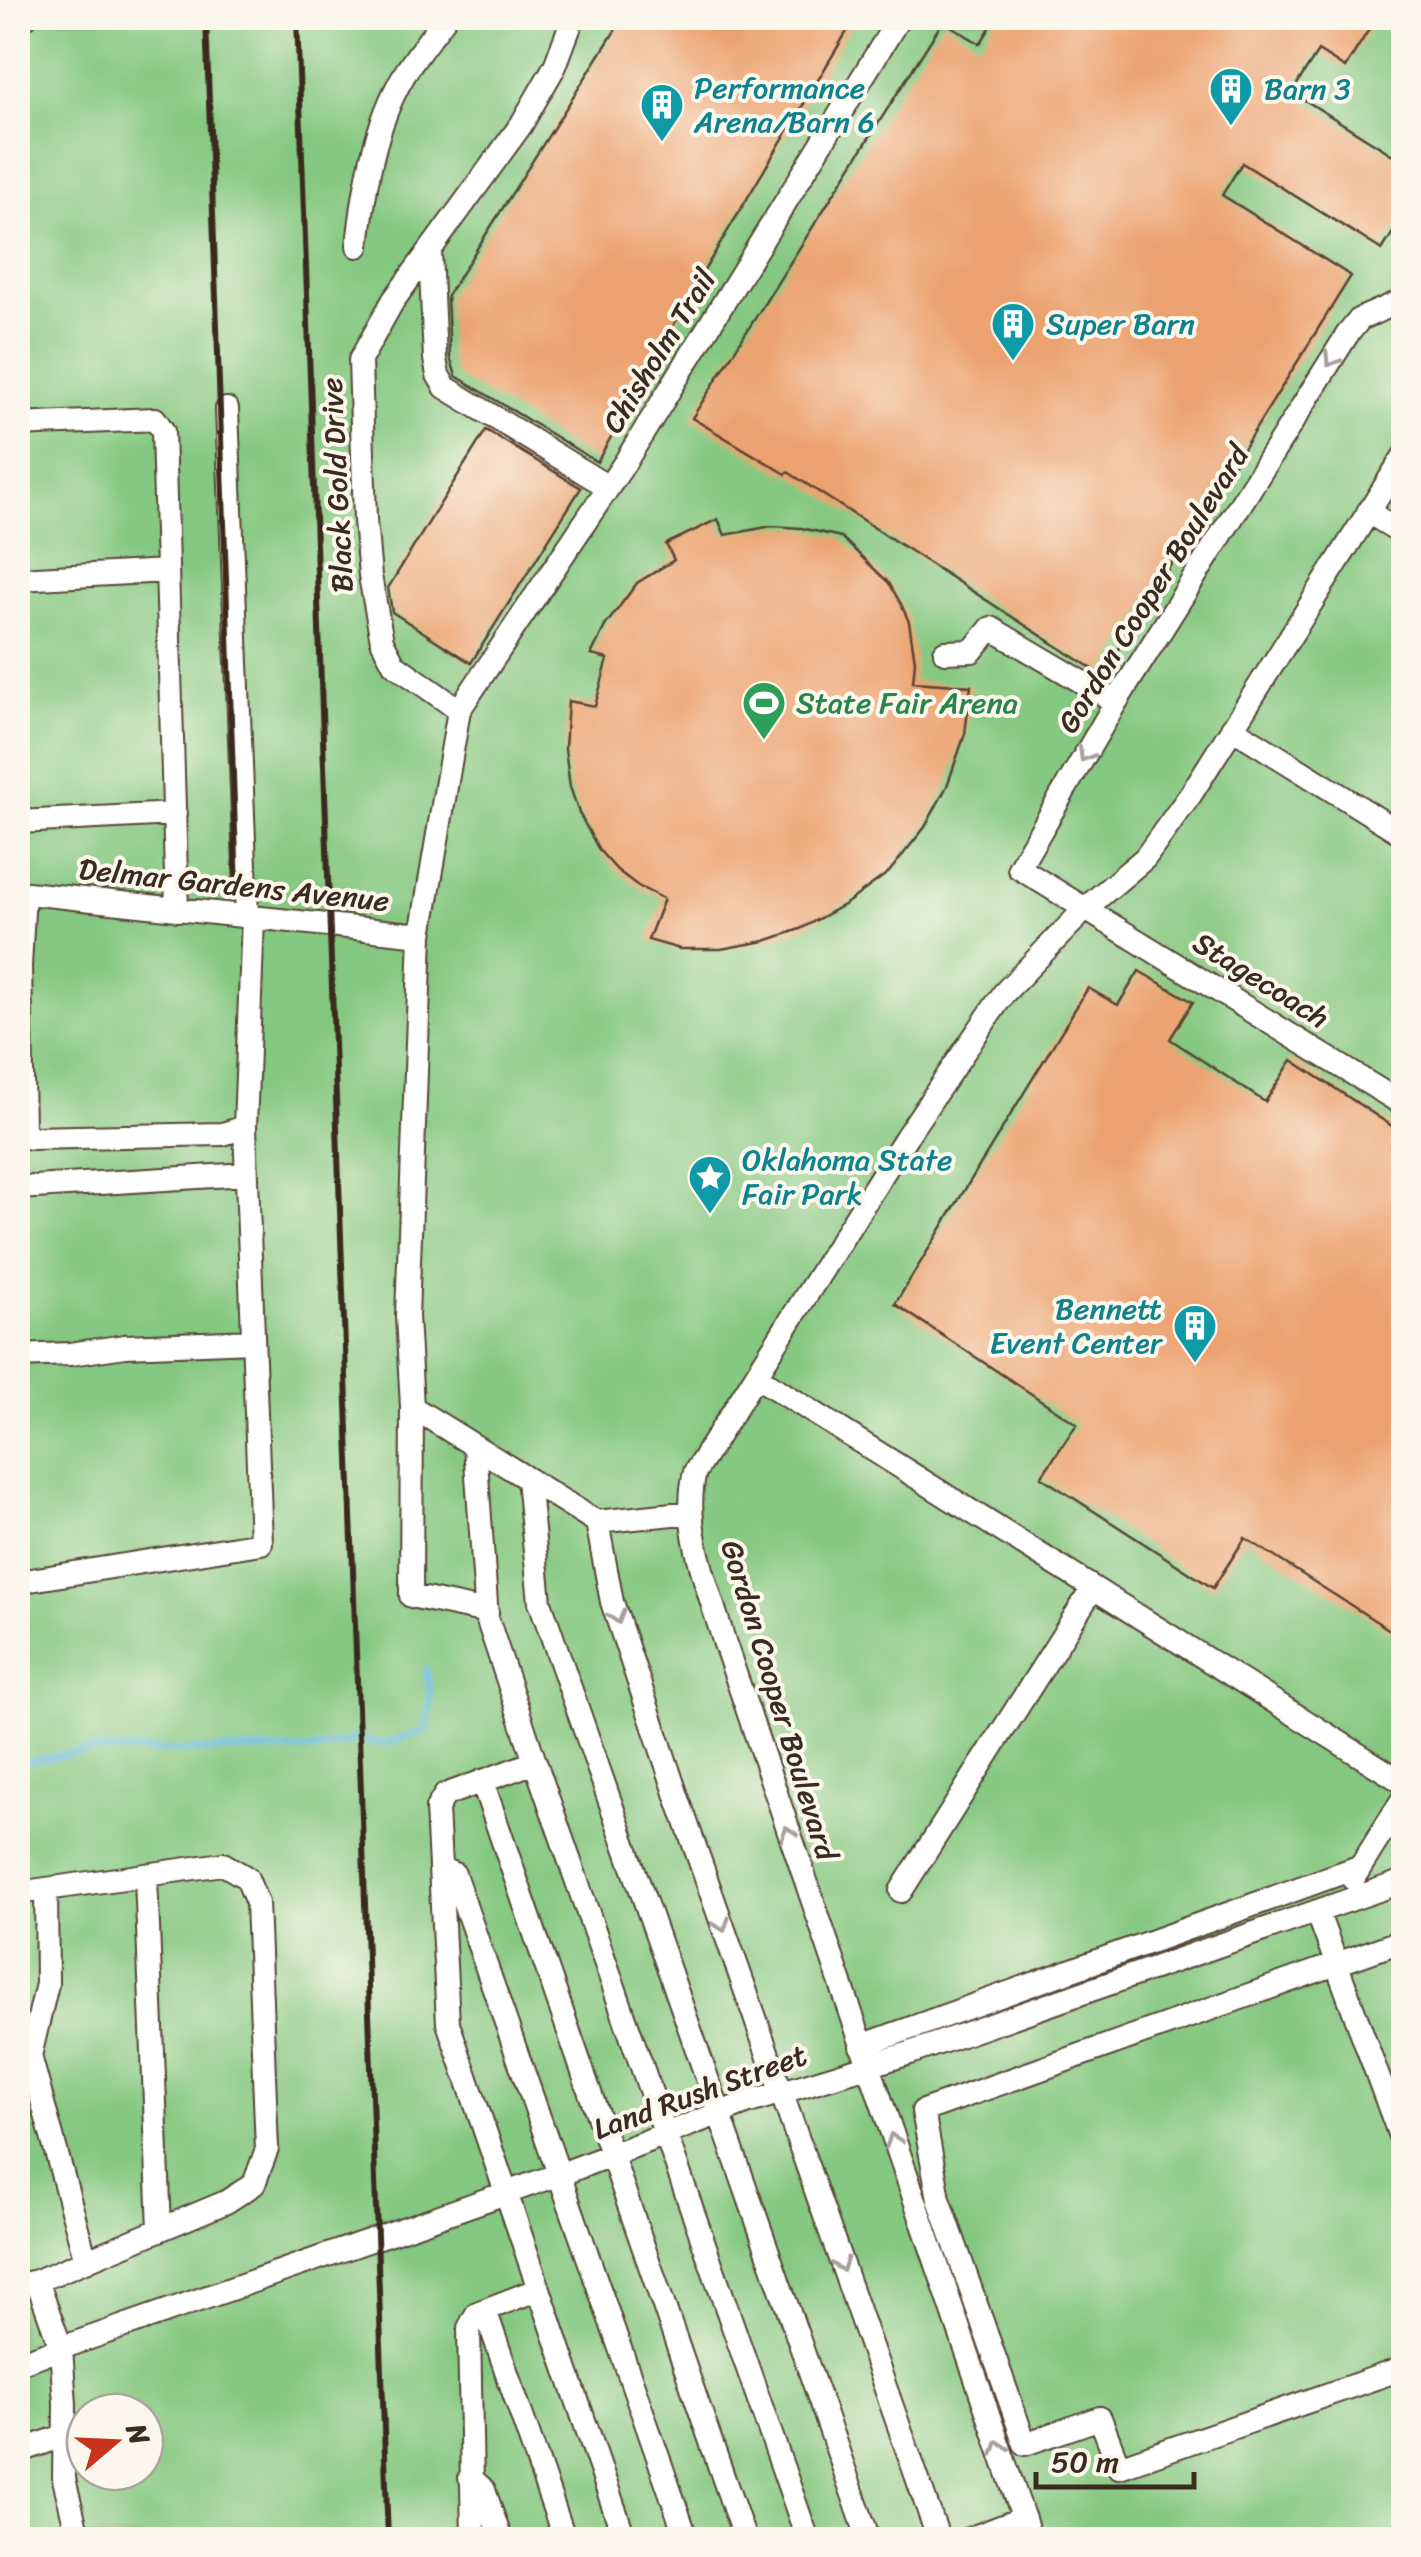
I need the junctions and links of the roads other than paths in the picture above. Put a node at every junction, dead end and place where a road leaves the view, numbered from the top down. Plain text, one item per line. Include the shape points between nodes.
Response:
1 (18, 18) edge
2 (25, 18) edge
3 (445, 18) edge
4 (573, 18) edge
5 (899, 18) edge
6 (358, 246) dead end
7 (430, 252) junction
8 (1404, 300) edge
9 (227, 409) dead end
10 (18, 426) edge
11 (1404, 456) edge
12 (608, 487) junction
13 (1368, 512) junction
14 (1404, 534) edge
15 (167, 571) junction
16 (18, 579) edge
17 (945, 652) dead end
18 (1116, 702) junction
19 (459, 710) junction
20 (1232, 728) junction
21 (174, 814) junction
22 (18, 822) edge
23 (1404, 835) edge
24 (21, 893) edge
25 (1087, 907) junction
26 (177, 910) junction
27 (250, 918) junction
28 (415, 926) junction
29 (1404, 1105) edge
30 (246, 1126) junction
31 (247, 1174) junction
32 (18, 1188) edge
33 (253, 1341) junction
34 (18, 1356) edge
35 (757, 1376) junction
36 (412, 1407) junction
37 (475, 1446) junction
38 (528, 1479) junction
39 (690, 1512) junction
40 (597, 1522) junction
41 (18, 1582) edge
42 (1093, 1588) junction
43 (487, 1612) junction
44 (535, 1762) junction
45 (482, 1781) junction
46 (1404, 1783) edge
47 (1404, 1797) edge
48 (1361, 1866) junction
49 (440, 1868) junction
50 (146, 1877) junction
51 (1404, 1882) edge
52 (46, 1890) junction
53 (901, 1892) dead end
54 (18, 1893) edge
55 (1351, 1900) junction
56 (1317, 1911) junction
57 (1404, 1940) edge
58 (1336, 1964) junction
59 (24, 2048) edge
60 (864, 2056) junction
61 (780, 2092) junction
62 (720, 2114) junction
63 (666, 2135) junction
64 (1404, 2147) edge
65 (611, 2155) junction
66 (558, 2174) junction
67 (508, 2192) junction
68 (160, 2229) junction
69 (86, 2261) junction
70 (28, 2283) edge
71 (539, 2289) junction
72 (485, 2310) junction
73 (61, 2348) junction
74 (18, 2363) edge
75 (1404, 2368) edge
76 (62, 2436) junction
77 (18, 2452) edge
78 (470, 2477) junction
79 (1027, 2529) edge
80 (79, 2540) edge
81 (473, 2540) edge
82 (501, 2540) edge
83 (565, 2540) edge
84 (625, 2540) edge
85 (687, 2540) edge
86 (745, 2540) edge
87 (808, 2540) edge
88 (869, 2540) edge
89 (939, 2540) edge
90 (966, 2540) edge

1 - 2 street
3 - 6 street via 403,76 383,124
4 - 7 street, Black Gold Drive via 521,125
5 - 12 street, Chisholm Trail
7 - 12 street via 436,359 446,386
7 - 19 street, Black Gold Drive via 360,360 365,520 375,611 388,656
8 -> 18 street, Gordon Cooper Boulevard via 1360,319 1347,335
9 - 27 street
10 - 15 street via 155,418 162,432
11 - 13 street, Gordon Cooper Boulevard
12 - 19 street, Chisholm Trail
13 - 14 street
13 - 20 street, Gordon Cooper Boulevard
15 - 16 street
15 - 21 street
17 - 18 street via 972,651 991,628
18 -> 25 street, Gordon Cooper Boulevard via 1019,868
19 - 28 street
20 - 23 street
20 - 25 street, Gordon Cooper Boulevard via 1145,858
21 - 22 street
21 - 26 street
24 - 26 street, Delmar Gardens Avenue
24 - 30 street via 24,1136 223,1134
25 - 29 street, Stagecoach
25 - 35 street, Gordon Cooper Boulevard via 1004,993
26 - 27 street, Delmar Gardens Avenue
27 - 28 street, Delmar Gardens Avenue
27 - 30 street
28 - 36 street via 407,1316
30 - 31 street
31 - 32 street
31 - 33 street
33 - 34 street
33 - 41 street via 261,1543
35 - 39 street, Gordon Cooper Boulevard via 694,1472
35 - 42 street
36 - 37 street
36 - 43 street via 411,1596
37 - 38 street
37 - 43 street
38 - 40 street
38 - 62 street via 540,1602
39 - 40 street
60 -> 39 street, Gordon Cooper Boulevard via 724,1641
40 -> 61 street via 612,1602
42 - 46 street
42 - 53 street
43 - 44 street
44 - 45 street
44 - 63 street
45 - 49 street via 439,1800
45 - 65 street
47 - 48 street
48 - 55 street via 1349,1885
48 - 60 street
49 - 66 street via 454,1874
49 - 67 street via 448,2023
50 - 52 street
50 - 68 street
50 - 68 street via 223,1864 246,1878 257,1903 267,2149 254,2184
51 - 55 street, Land Rush Street
52 - 54 street
52 - 59 street via 48,1984
55 - 56 street, Land Rush Street
56 - 58 street
56 - 60 street, Land Rush Street
57 - 58 street
58 - 64 street
58 - 75 street via 923,2111 939,2199 1025,2444 1100,2418 1120,2467
59 - 69 street
60 - 61 street, Land Rush Street
79 -> 60 street, Gordon Cooper Boulevard
61 - 62 street, Land Rush Street
61 -> 89 street
62 - 63 street, Land Rush Street
62 - 88 street
63 - 65 street, Land Rush Street
63 - 87 street
65 - 66 street, Land Rush Street
65 - 86 street
66 - 67 street, Land Rush Street
66 - 85 street
67 - 71 street
67 - 73 street, Land Rush Street
68 - 69 street
69 - 70 street
70 - 73 street
71 - 72 street
71 - 84 street
72 - 78 street via 468,2328
72 - 83 street
73 - 74 street, Land Rush Street
73 - 76 street
76 - 77 street
76 - 80 street
78 - 81 street
78 - 82 street via 484,2490
79 - 90 street

